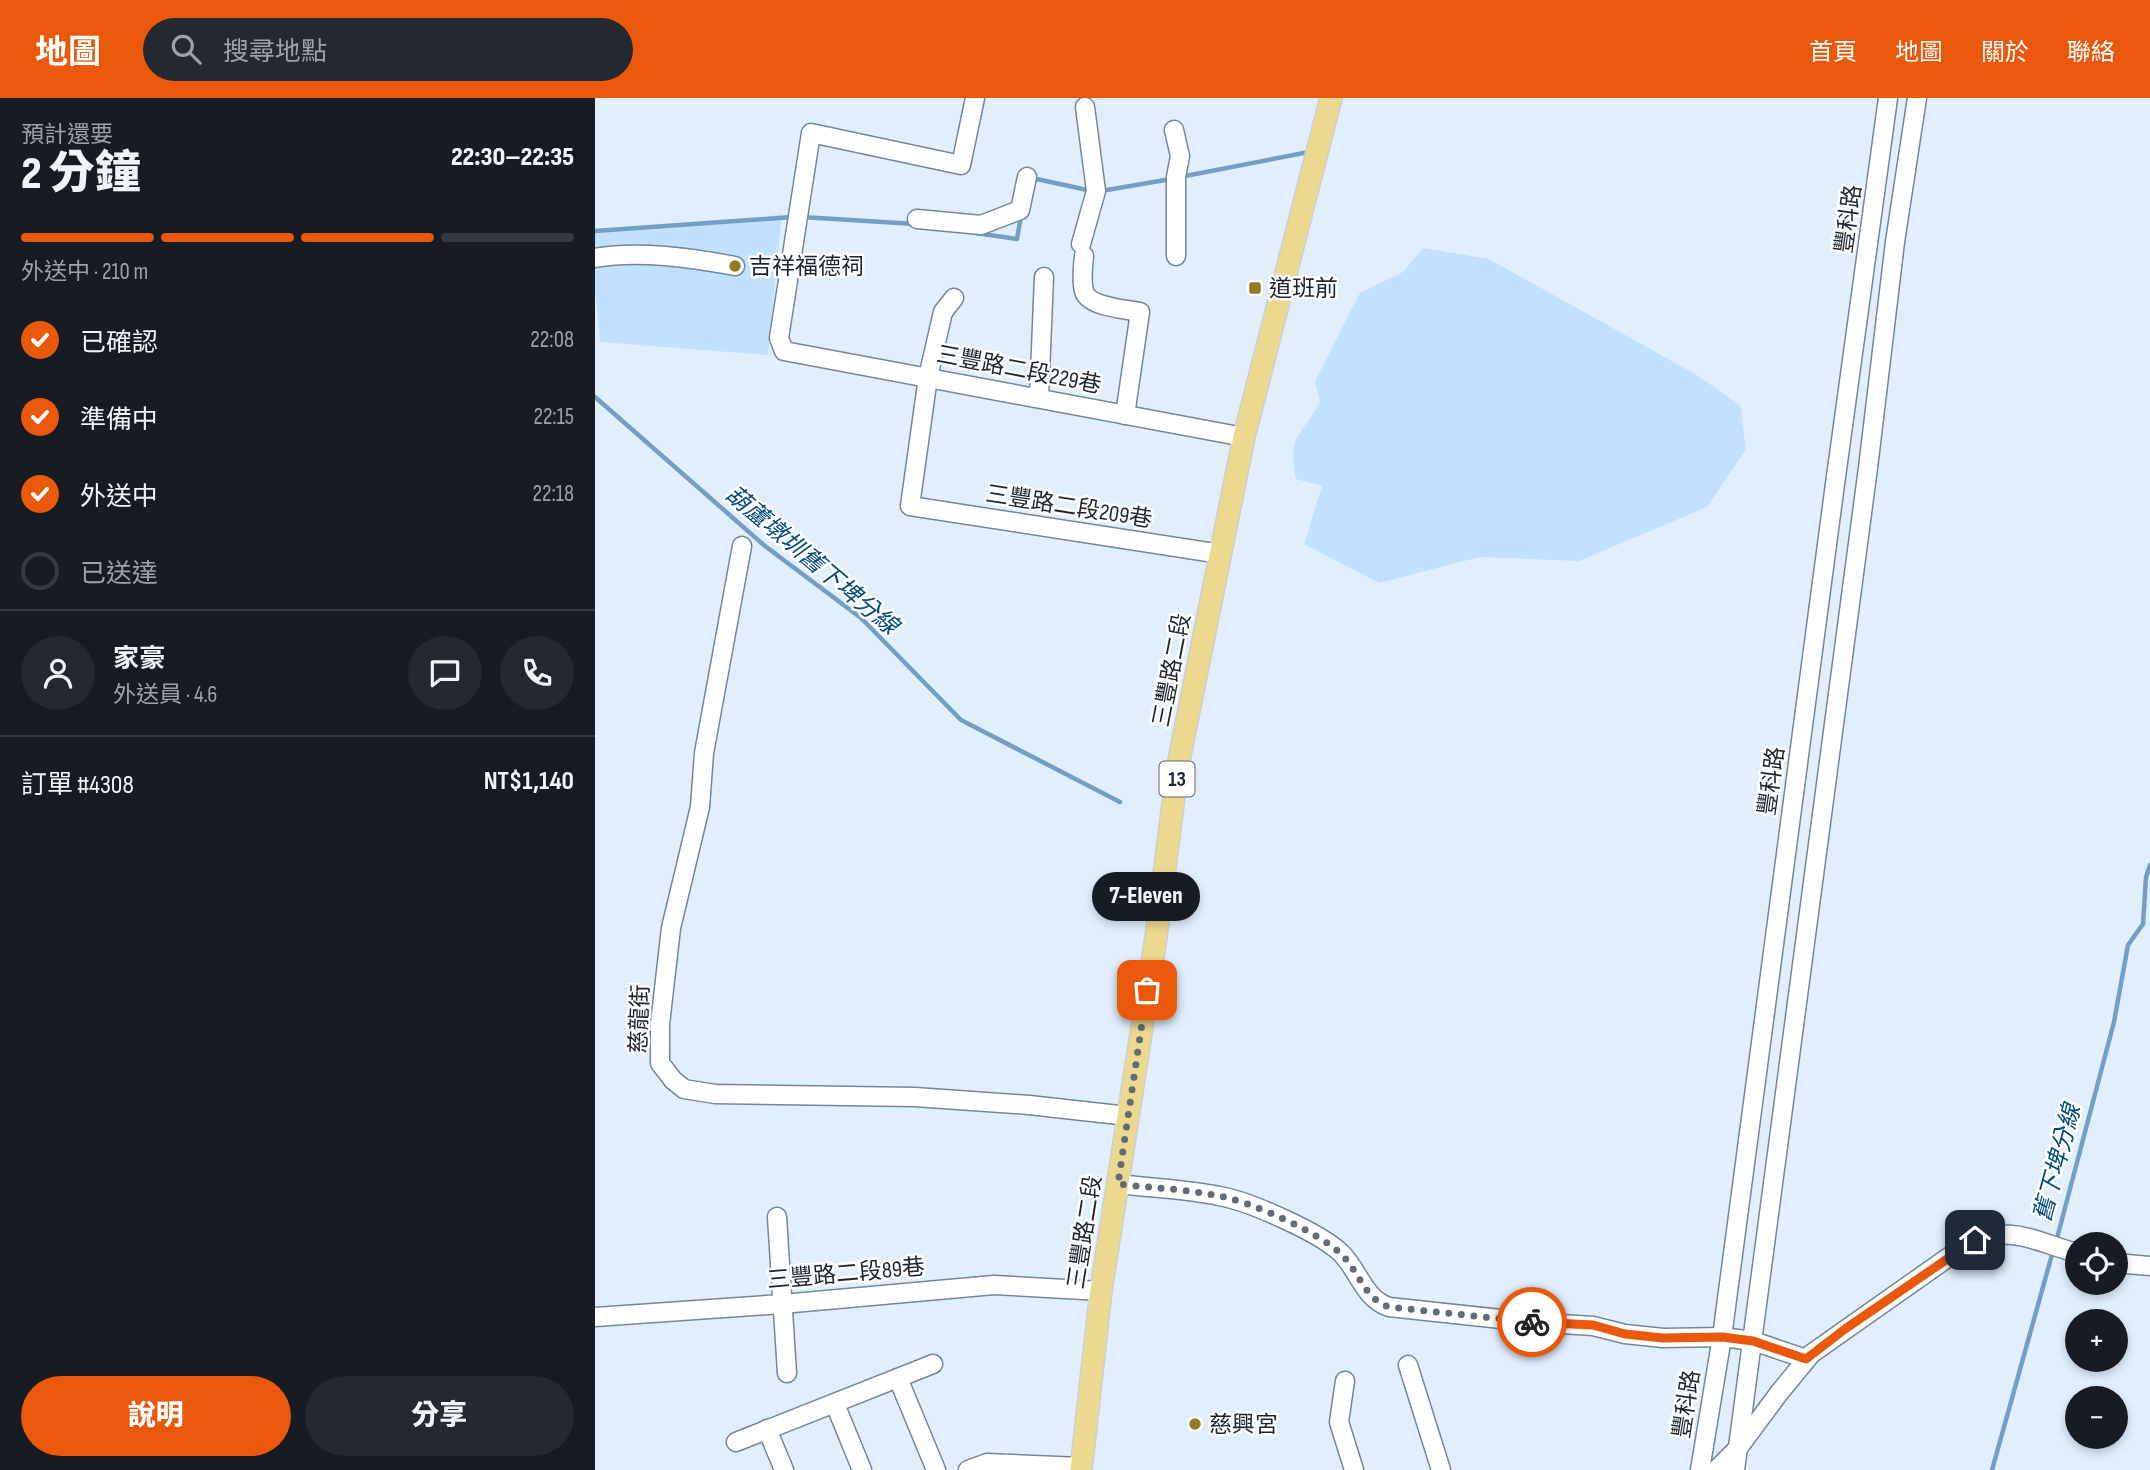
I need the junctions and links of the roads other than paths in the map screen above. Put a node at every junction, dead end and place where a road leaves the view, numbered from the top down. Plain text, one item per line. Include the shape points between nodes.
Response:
1 (975, 98) edge
2 (1331, 98) edge
3 (1888, 98) edge
4 (1917, 98) edge
5 (1084, 107) dead end
6 (1174, 130) dead end
7 (1027, 177) dead end
8 (917, 219) dead end
9 (1176, 256) dead end
10 (595, 258) edge
11 (735, 266) dead end
12 (1044, 277) dead end
13 (954, 298) dead end
14 (928, 377) junction
15 (1039, 397) junction
16 (1125, 415) junction
17 (1244, 437) junction
18 (742, 546) dead end
19 (1221, 554) junction
20 (1128, 1116) junction
21 (1118, 1184) junction
22 (777, 1217) dead end
23 (2065, 1250) edge
24 (2128, 1264) edge
25 (2150, 1266) edge
26 (1101, 1291) junction
27 (782, 1304) junction
28 (595, 1317) edge
29 (1722, 1337) junction
30 (1753, 1341) junction
31 (1806, 1359) junction
32 (933, 1364) dead end
33 (1408, 1365) dead end
34 (787, 1373) dead end
35 (898, 1378) junction
36 (1345, 1381) dead end
37 (835, 1405) junction
38 (767, 1429) junction
39 (736, 1441) dead end
40 (1739, 1447) junction
41 (1081, 1469) edge
42 (784, 1470) edge
43 (862, 1470) edge
44 (936, 1470) edge
45 (968, 1470) edge
46 (1354, 1470) edge
47 (1441, 1470) edge
48 (1700, 1470) edge
49 (1716, 1470) edge
50 (1735, 1470) edge

1 - 14 street, 三豐路二段229巷 via 961,165 811,133 779,338 784,351
2 - 17 main road, 三豐路二段 / 13
3 - 29 street, 豐科路
4 - 30 street
5 - 16 street via 1096,191 1082,250 1083,289 1093,302 1140,312
6 - 9 street via 1180,156
7 - 8 street via 1020,210 981,225
10 - 11 street via 612,255
12 - 15 street
13 - 14 street via 943,312
14 - 15 street, 三豐路二段229巷
14 - 19 street, 三豐路二段209巷 via 910,506
15 - 16 street, 三豐路二段229巷
16 - 17 street, 三豐路二段229巷
17 - 19 main road, 三豐路二段 / 13
18 - 20 street, 慈龍街 via 703,753 700,807 671,928 660,1063 684,1089 715,1094 915,1097
19 - 20 main road, 三豐路二段 / 13 via 1178,765
20 - 21 main road, 三豐路二段 / 13
21 - 26 main road, 三豐路二段 / 13
21 - 29 street via 1226,1197 1297,1226 1341,1254 1371,1297 1389,1307 1593,1325 1663,1338
22 - 27 street
23 - 31 street via 2000,1233 1975,1240
24 - 25 street
26 - 27 street, 三豐路二段89巷 via 994,1285
26 - 41 main road, 三豐路二段 / 13
27 - 28 street, 三豐路二段89巷
27 - 34 street
29 - 30 street
29 - 48 street, 豐科路
30 - 31 street
30 - 40 street
31 - 40 street
32 - 35 street
33 - 47 street
35 - 37 street
35 - 44 street
36 - 46 street via 1339,1422
37 - 38 street
37 - 43 street
38 - 39 street
38 - 42 street
40 - 49 street
40 - 50 street
41 - 45 street via 987,1463

